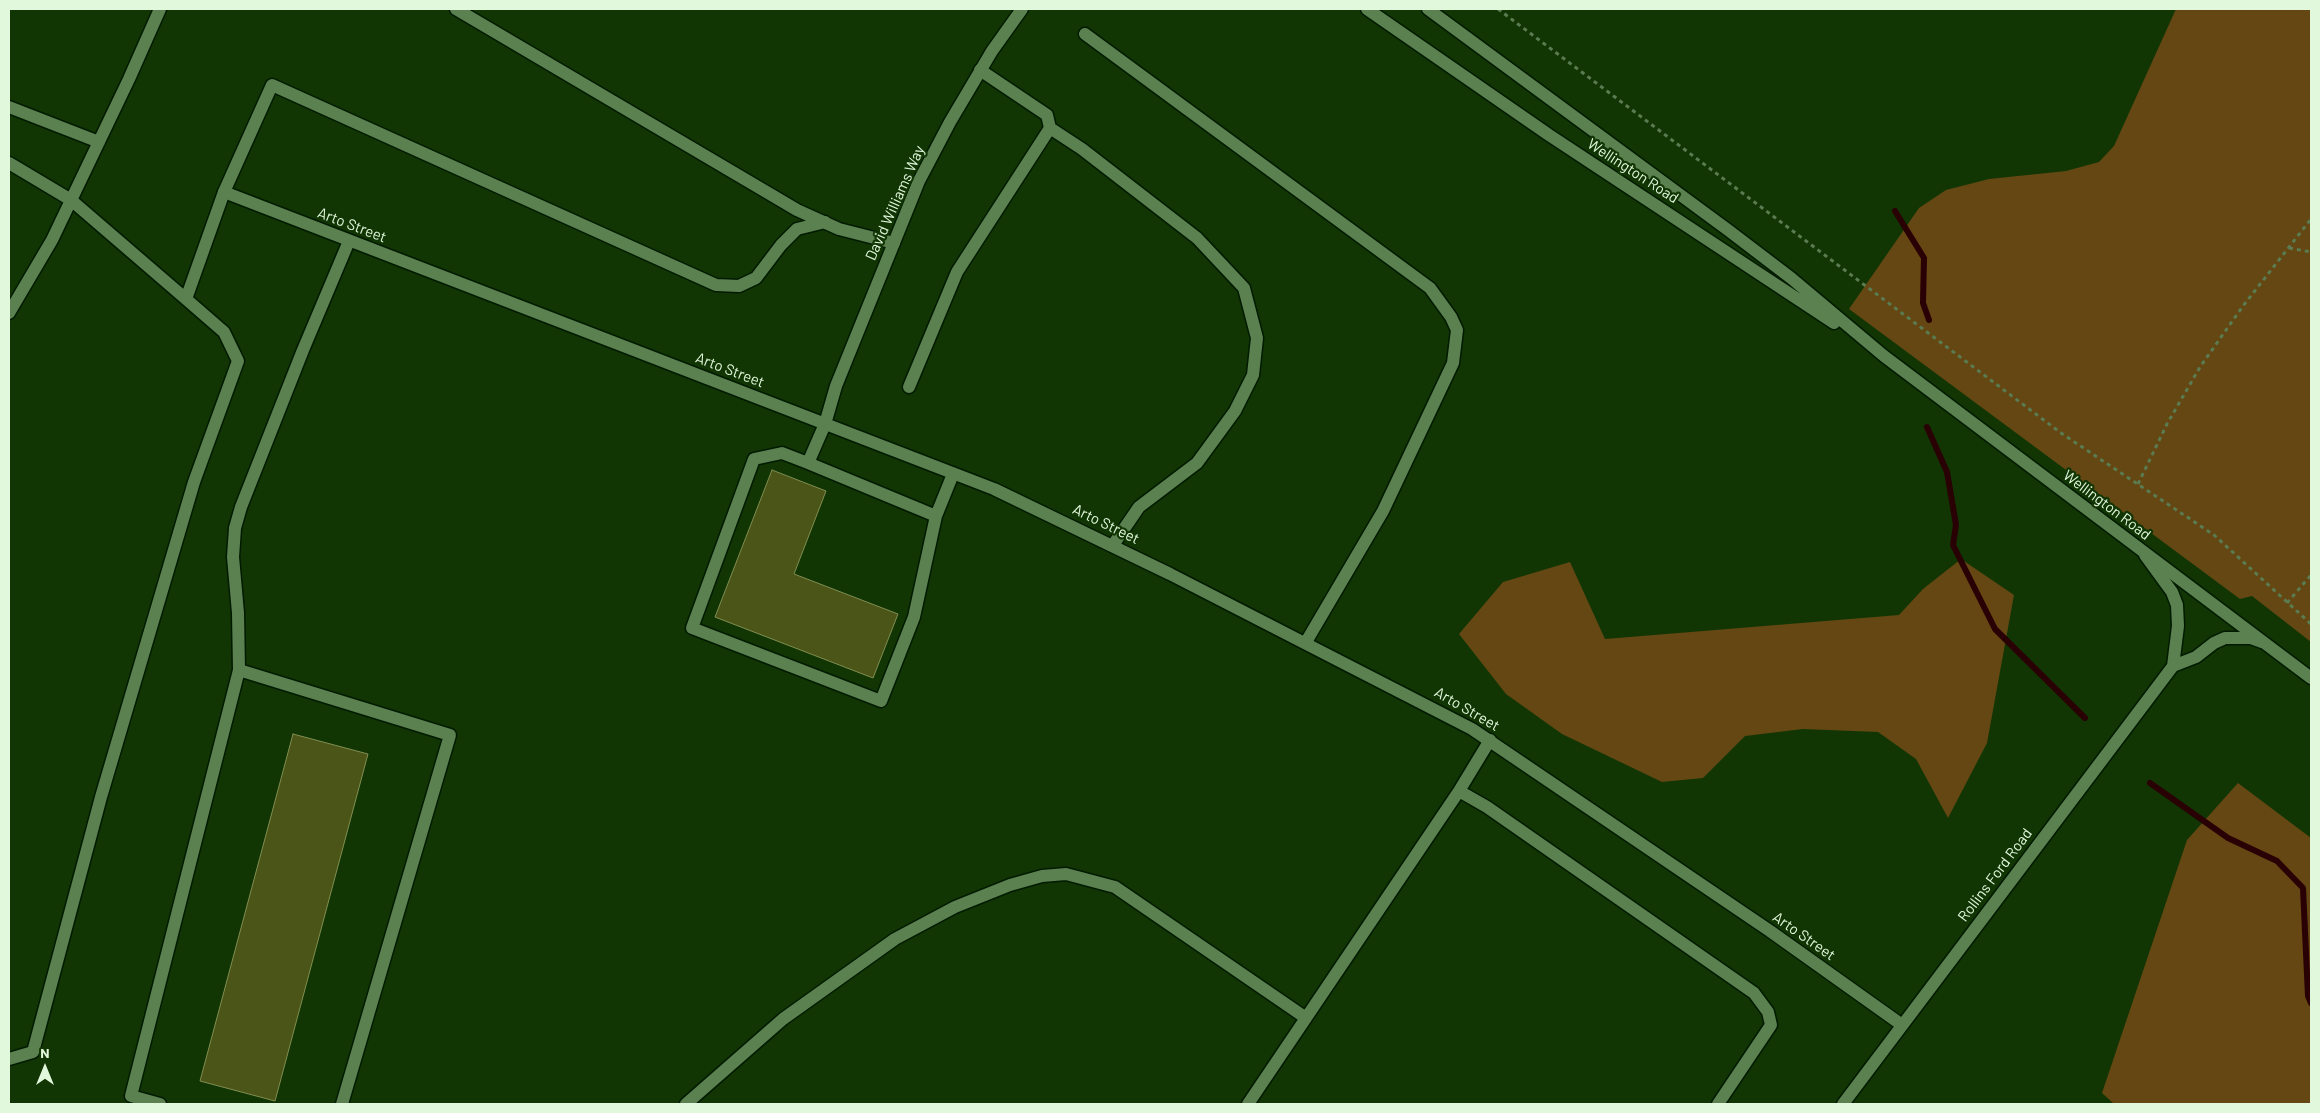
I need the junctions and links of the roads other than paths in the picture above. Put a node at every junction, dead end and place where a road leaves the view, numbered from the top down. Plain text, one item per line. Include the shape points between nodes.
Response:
1 (160, 9) edge
2 (456, 9) edge
3 (1022, 9) edge
4 (1367, 9) edge
5 (1428, 9) edge
6 (1085, 34) dead end
7 (980, 70) junction
8 (9, 107) edge
9 (1050, 128) junction
10 (99, 142) junction
11 (9, 163) edge
12 (224, 192) junction
13 (71, 200) junction
14 (825, 222) junction
15 (349, 241) junction
16 (894, 243) junction
17 (186, 300) junction
18 (9, 312) edge
19 (1884, 356) junction
20 (909, 387) dead end
21 (825, 424) junction
22 (808, 463) junction
23 (953, 474) junction
24 (936, 516) junction
25 (1113, 545) junction
26 (2144, 553) junction
27 (1306, 642) junction
28 (2263, 642) junction
29 (2173, 666) junction
30 (239, 670) junction
31 (2311, 678) edge
32 (1490, 740) junction
33 (1459, 790) junction
34 (1306, 1018) junction
35 (1902, 1025) junction
36 (9, 1059) edge
37 (160, 1104) edge
38 (342, 1104) edge
39 (686, 1104) edge
40 (1248, 1104) edge
41 (1718, 1104) edge
42 (1843, 1104) edge

1 - 10 street
2 - 14 street via 797,210
3 - 7 street, David Williams Way
4 - 19 street, Wellington Road via 1549,135
5 - 19 street, Wellington Road via 1750,246
6 - 27 street via 1430,288 1457,330 1453,363 1383,511
7 - 9 street via 1047,115
7 - 16 street, David Williams Way via 919,181
8 - 10 street
9 - 20 street via 957,272
9 - 25 street via 1197,238 1244,288 1257,338 1253,375 1235,411 1198,463 1139,508
10 - 13 street
11 - 13 street
12 - 14 street via 272,85 716,285 739,286 756,278 797,229
12 - 15 street, Arto Street
12 - 17 street
13 - 17 street
13 - 18 street via 52,240
14 - 16 street via 839,229
15 - 21 street, Arto Street
15 - 30 street via 303,350 235,528 233,557
16 - 21 street, David Williams Way via 836,386
17 - 36 street via 224,332 238,361 192,491 101,798 33,1052
19 - 26 street, Wellington Road
21 - 22 street, David Williams Way
21 - 23 street, Arto Street
22 - 24 street
22 - 24 street via 782,453 754,459 692,628 881,701 914,617
23 - 24 street
23 - 25 street, Arto Street
25 - 27 street, Arto Street
26 - 28 street, Wellington Road
26 - 29 street, Rollins Ford Road via 2172,592 2177,605
27 - 32 street, Arto Street
28 - 29 street via 2251,638 2225,638 2196,657
28 - 31 street, Wellington Road
29 - 35 street, Rollins Ford Road
30 - 37 street via 131,1096
30 - 38 street via 450,735
32 - 33 street
32 - 35 street, Arto Street
33 - 34 street
33 - 41 street via 1754,992 1768,1012 1771,1025
34 - 39 street via 1115,887 1066,874 1042,876 1010,884 895,939 783,1019
34 - 40 street
35 - 42 street, Rollins Ford Road

